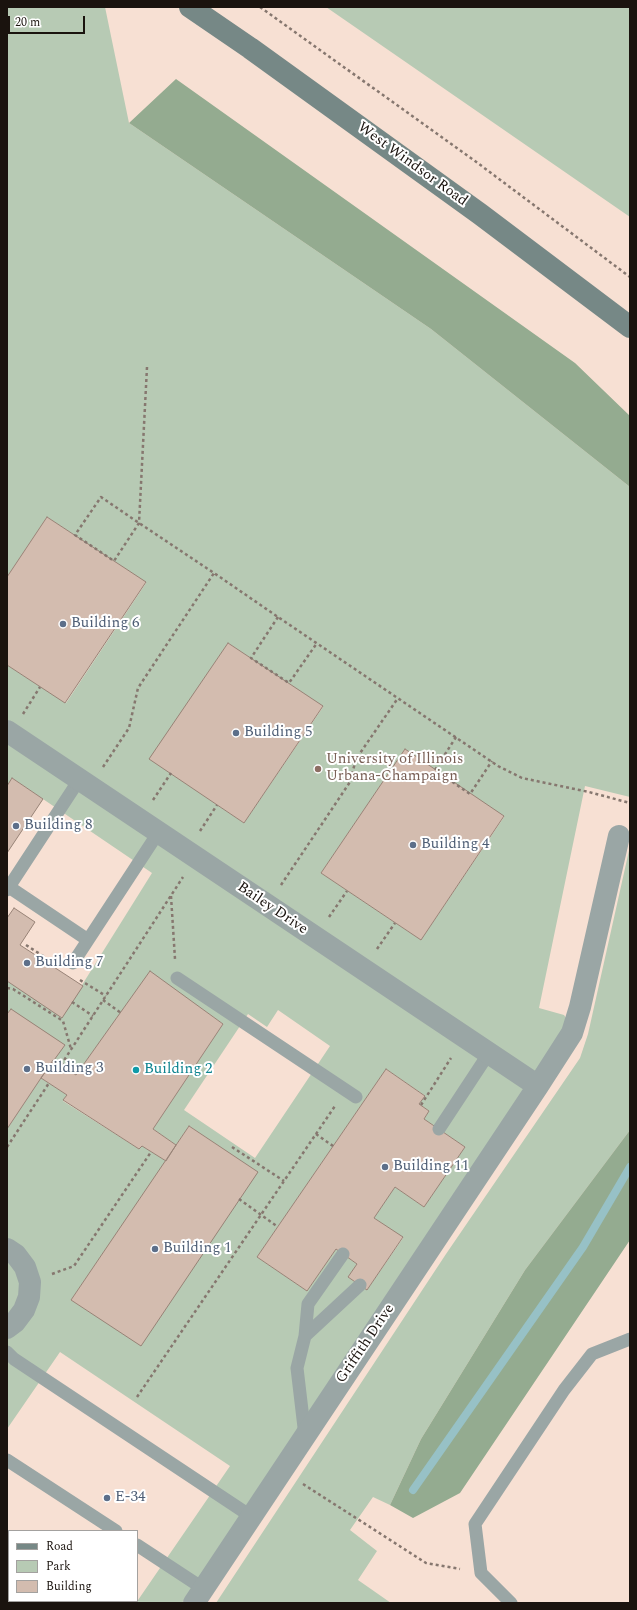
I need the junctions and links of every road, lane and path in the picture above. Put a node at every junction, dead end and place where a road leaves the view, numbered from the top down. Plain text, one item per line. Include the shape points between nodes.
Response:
1 (190, 7) edge
2 (260, 7) edge
3 (630, 277) edge
4 (630, 327) edge
5 (146, 367) dead end
6 (139, 523) junction
7 (214, 573) junction
8 (278, 617) junction
9 (317, 643) junction
10 (40, 687) dead end
11 (398, 698) junction
12 (22, 715) dead end
13 (7, 731) edge
14 (456, 737) junction
15 (492, 761) junction
16 (103, 768) dead end
17 (170, 773) dead end
18 (79, 780) junction
19 (152, 801) dead end
20 (630, 803) edge
21 (217, 805) dead end
22 (199, 831) dead end
23 (158, 832) junction
24 (619, 836) dead end
25 (196, 858) junction
26 (281, 886) dead end
27 (8, 888) edge
28 (347, 891) dead end
29 (171, 895) junction
30 (328, 918) dead end
31 (395, 923) dead end
32 (88, 940) junction
33 (377, 950) dead end
34 (73, 963) dead end
35 (177, 978) joint
36 (7, 988) edge
37 (103, 1000) junction
38 (72, 1002) dead end
39 (120, 1013) dead end
40 (93, 1016) junction
41 (465, 1037) junction
42 (71, 1049) junction
43 (489, 1053) junction
44 (61, 1065) dead end
45 (49, 1084) dead end
46 (538, 1086) junction
47 (356, 1097) dead end
48 (336, 1104) dead end
49 (421, 1105) dead end
50 (439, 1129) dead end
51 (316, 1134) junction
52 (333, 1146) dead end
53 (7, 1147) edge
54 (232, 1147) dead end
55 (151, 1152) dead end
56 (284, 1181) junction
57 (239, 1199) dead end
58 (261, 1214) junction
59 (278, 1227) dead end
60 (7, 1249) edge
61 (343, 1254) dead end
62 (74, 1266) dead end
63 (360, 1285) dead end
64 (7, 1328) edge
65 (305, 1336) junction
66 (630, 1339) edge
67 (7, 1352) edge
68 (137, 1397) dead end
69 (305, 1436) junction
70 (7, 1460) edge
71 (282, 1471) junction
72 (252, 1517) junction
73 (114, 1530) edge
74 (138, 1546) edge
75 (481, 1573) junction
76 (199, 1596) edge
77 (511, 1603) edge

1 - 4 main road, West Windsor Road via 480,214
2 - 3 path via 475,161
5 - 6 path
6 - 6 path via 114,561 75,535 101,497
6 - 7 path
7 - 8 path
7 - 16 path via 138,688 130,728
8 - 9 path
8 - 9 path via 251,658 288,683
9 - 11 path
10 - 12 path
11 - 14 path
11 - 26 path via 356,759 350,782
13 - 18 street, Bailey Drive
14 - 15 path
14 - 15 path via 435,770 458,786 470,794
15 - 20 path via 522,778
17 - 19 path
18 - 23 street, Bailey Drive
18 - 27 lane
21 - 22 path
23 - 25 street, Bailey Drive
23 - 32 lane
24 - 46 street, Griffith Drive via 572,1033
25 - 29 path
25 - 41 street, Bailey Drive
27 - 32 lane
28 - 30 path
29 - 35 path
29 - 37 path
31 - 33 path
32 - 34 lane
35 - 47 lane
36 - 42 path via 62,1021
37 - 39 path
37 - 40 path
38 - 40 path
40 - 42 path
41 - 43 street, Bailey Drive
41 - 49 path
42 - 44 path
43 - 46 street, Bailey Drive
43 - 50 lane
45 - 53 path
46 - 69 street, Griffith Drive
48 - 51 path
51 - 52 path
51 - 56 path
54 - 56 path
55 - 62 path
56 - 58 path
57 - 58 path
58 - 59 path
58 - 68 path
60 - 64 street via 16,1255 25,1267 30,1289 24,1310
61 - 65 lane via 308,1304
63 - 65 lane
65 - 69 lane via 297,1368
66 - 75 lane via 592,1354 564,1390 475,1524
67 - 72 lane
69 - 71 street, Griffith Drive
70 - 73 lane
71 - 72 street, Griffith Drive
71 - 75 path via 426,1563
72 - 76 street, Griffith Drive
74 - 76 lane
75 - 77 lane

